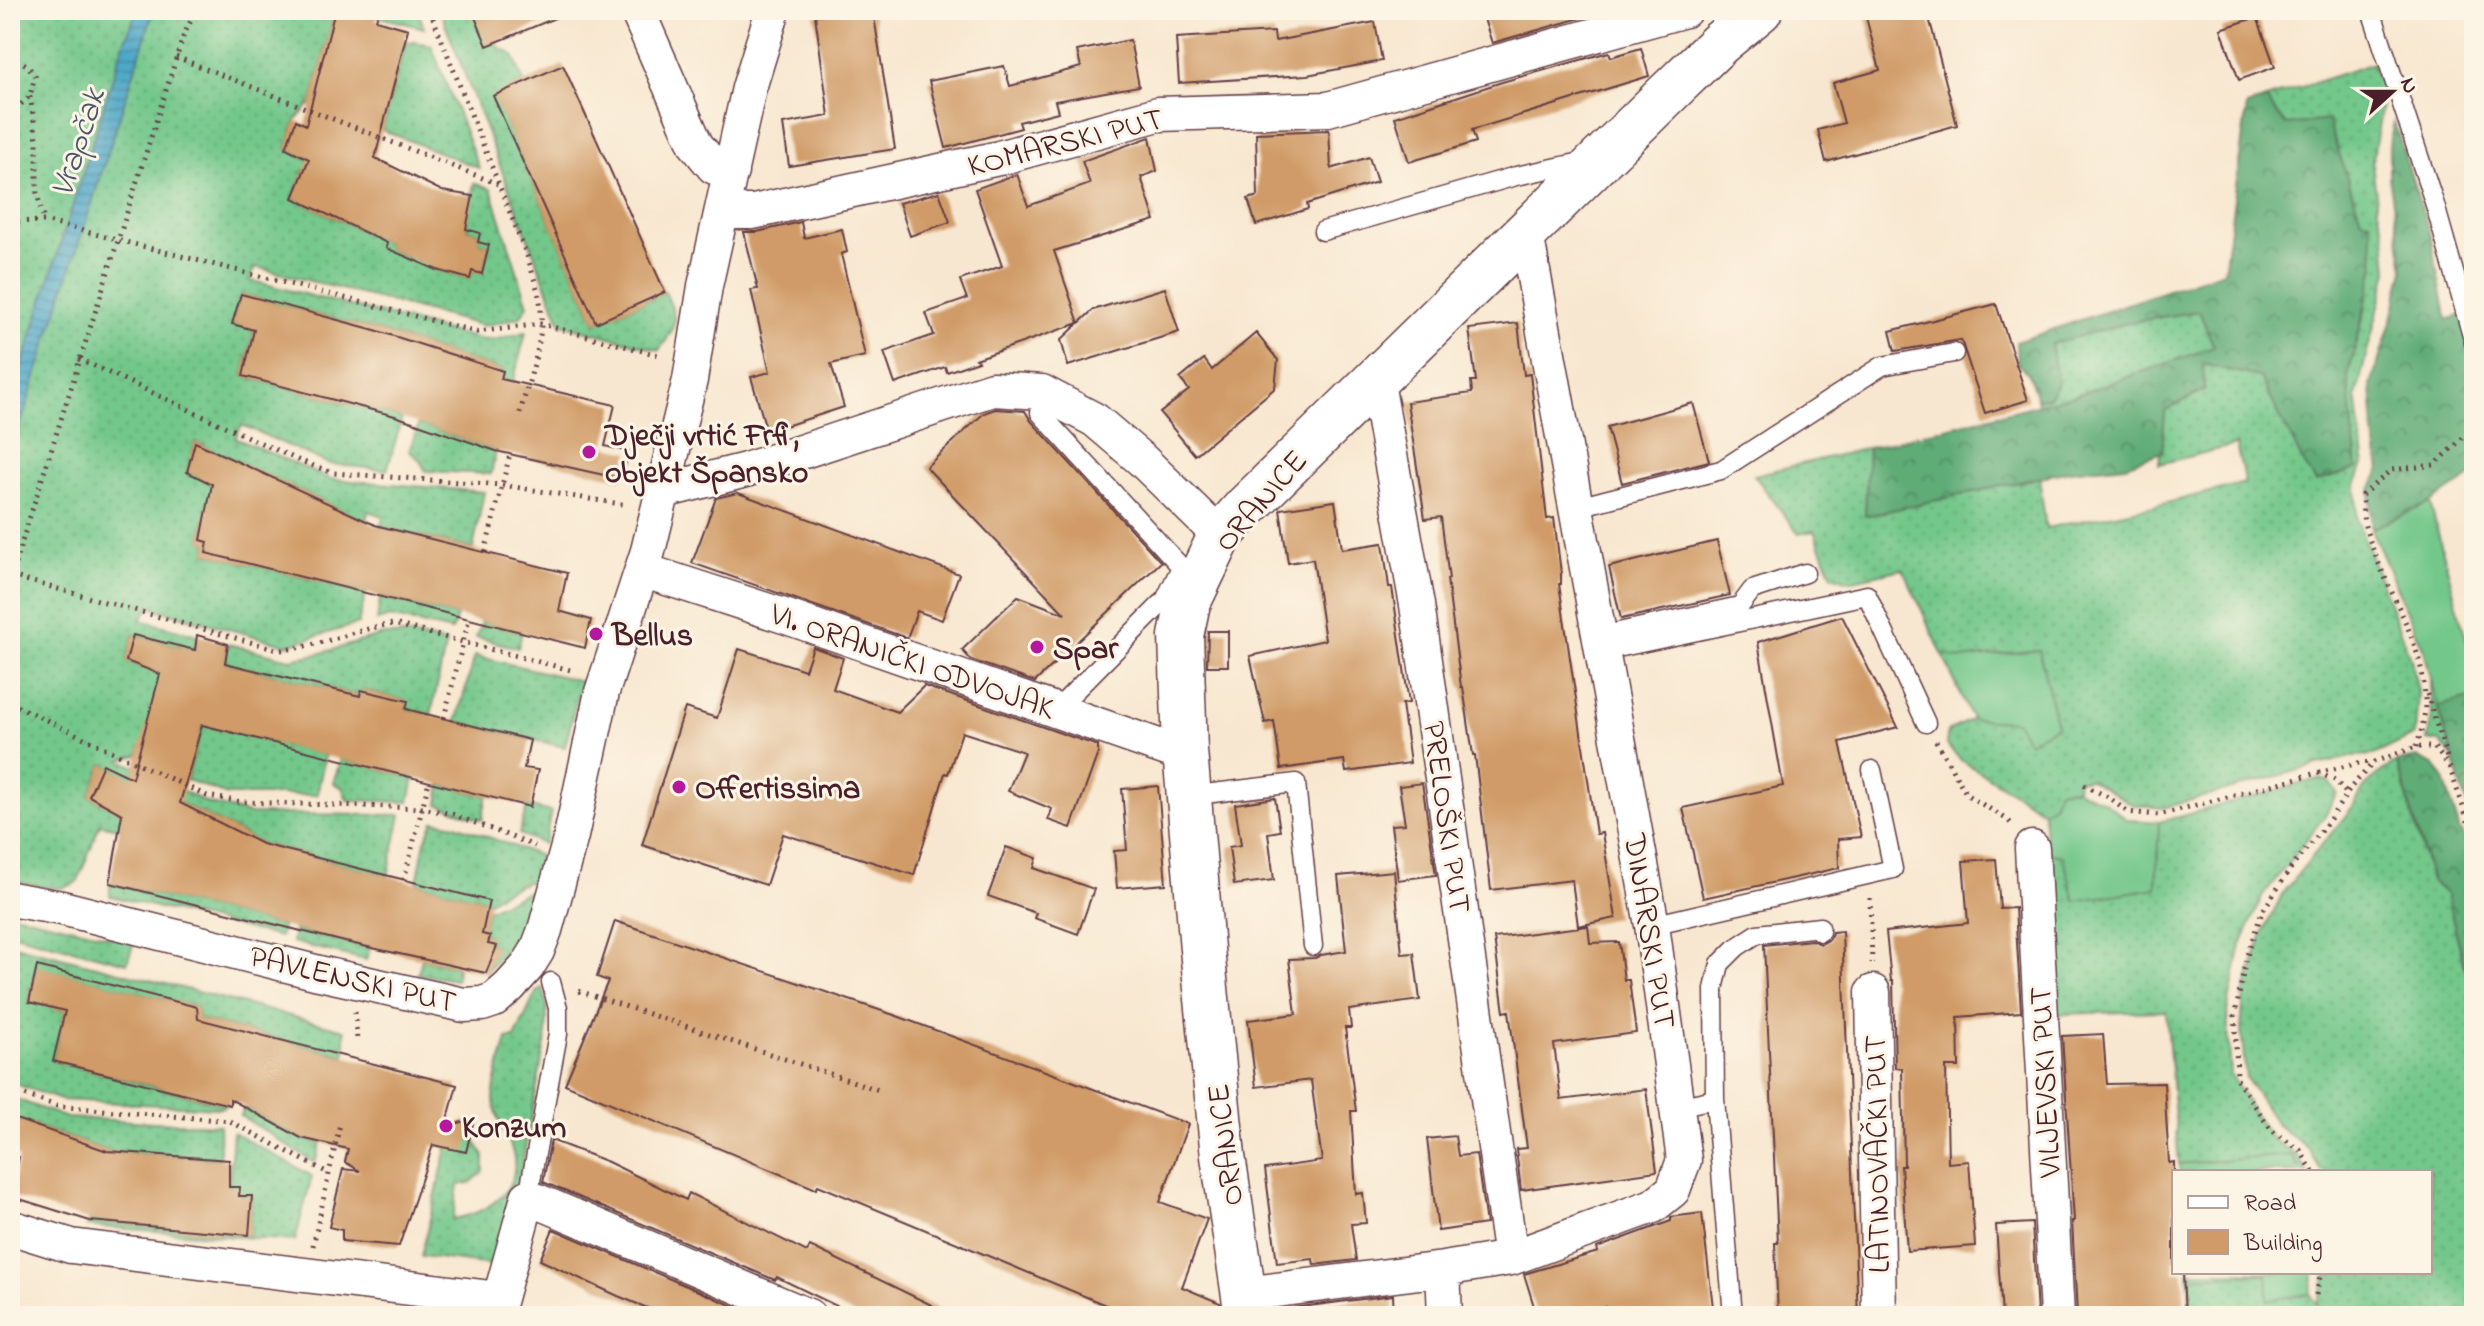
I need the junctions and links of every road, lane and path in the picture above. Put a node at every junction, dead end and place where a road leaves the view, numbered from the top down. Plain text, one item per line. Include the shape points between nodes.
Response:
1 (196, 10) edge
2 (430, 10) edge
3 (637, 10) edge
4 (773, 10) edge
5 (1685, 10) edge
6 (1694, 10) edge
7 (2371, 10) edge
8 (1746, 22) edge
9 (10, 55) edge
10 (176, 57) junction
11 (30, 96) junction
12 (10, 114) edge
13 (1600, 158) junction
14 (731, 172) junction
15 (499, 185) junction
16 (723, 212) junction
17 (44, 221) junction
18 (10, 222) edge
19 (1323, 231) dead end
20 (1526, 233) junction
21 (116, 240) junction
22 (541, 324) junction
23 (2474, 343) edge
24 (669, 349) dead end
25 (1954, 353) dead end
26 (79, 359) junction
27 (1376, 377) junction
28 (1042, 392) junction
29 (520, 413) dead end
30 (2474, 427) edge
31 (510, 454) dead end
32 (502, 485) junction
33 (652, 499) junction
34 (1574, 508) junction
35 (1220, 536) junction
36 (485, 552) dead end
37 (642, 570) junction
38 (1805, 573) dead end
39 (1190, 574) junction
40 (10, 578) edge
41 (469, 619) dead end
42 (464, 641) junction
43 (1602, 644) junction
44 (587, 674) dead end
45 (2425, 688) junction
46 (10, 703) edge
47 (1057, 709) junction
48 (444, 718) dead end
49 (1926, 723) joint
50 (2416, 747) junction
51 (1185, 751) junction
52 (2374, 762) junction
53 (2449, 766) junction
54 (1872, 770) dead end
55 (2317, 773) junction
56 (429, 781) dead end
57 (2084, 785) dead end
58 (2347, 794) junction
59 (1188, 796) junction
60 (422, 808) junction
61 (2474, 839) edge
62 (2032, 848) joint
63 (547, 851) dead end
64 (1870, 875) junction
65 (404, 880) dead end
66 (10, 899) edge
67 (1652, 925) junction
68 (1820, 932) dead end
69 (1313, 946) dead end
70 (551, 982) joint
71 (1873, 992) joint
72 (354, 1003) dead end
73 (357, 1039) dead end
74 (10, 1090) edge
75 (882, 1091) dead end
76 (1715, 1099) junction
77 (1676, 1107) junction
78 (340, 1124) dead end
79 (2312, 1170) edge
80 (328, 1173) junction
81 (528, 1197) junction
82 (10, 1227) edge
83 (313, 1247) dead end
84 (1511, 1258) junction
85 (1443, 1269) junction
86 (2321, 1274) edge
87 (2316, 1295) dead end
88 (1246, 1305) edge
89 (497, 1308) edge
90 (808, 1316) edge
91 (1445, 1316) edge
92 (1733, 1316) edge
93 (1879, 1316) edge
94 (2057, 1316) edge

1 - 10 path
2 - 15 path
3 - 14 street via 696,145 714,167
4 - 14 street, PAVLENSKI PUT
5 - 16 street, KOMARSKI PUT via 1328,109 1158,114 999,158 753,212
6 - 8 street via 1712,19
7 - 23 lane
8 - 13 main road, ORANICE
9 - 11 path via 35,76
10 - 15 path
10 - 21 path
11 - 12 path
11 - 17 path
13 - 19 lane via 1516,176
13 - 20 main road, ORANICE
14 - 16 street, PAVLENSKI PUT
15 - 22 path via 529,261
16 - 33 street, PAVLENSKI PUT via 690,380
17 - 18 path
17 - 21 path
20 - 27 main road, ORANICE
20 - 34 street, DINARSKI PUT
21 - 22 path via 477,332
21 - 26 path
22 - 24 path via 658,355
22 - 29 path
25 - 34 lane via 1882,366 1721,470
26 - 32 path via 333,473
26 - 40 path
27 - 35 main road, ORANICE
27 - 84 street, PRELOŠKI PUT via 1417,605
28 - 33 street via 992,389
28 - 35 street via 1095,420
28 - 39 lane via 1040,413
30 - 45 path via 2435,465 2391,470 2362,495 2364,523 2418,651
31 - 32 path
32 - 33 path
32 - 36 path
33 - 37 street, PAVLENSKI PUT
34 - 43 street, DINARSKI PUT
35 - 39 main road, ORANICE
37 - 47 street, VI. ORANIČKI ODVOJAK
37 - 66 street, PAVLENSKI PUT via 602,692 545,930 527,967 494,1000 464,1005 390,991
38 - 43 lane via 1752,590 1740,606
39 - 47 lane
39 - 51 main road, ORANICE via 1181,636
40 - 42 path via 279,650 394,624
41 - 42 path
42 - 44 path
42 - 48 path
43 - 49 lane via 1867,595
43 - 67 street, DINARSKI PUT
45 - 50 path via 2424,726
45 - 53 path
46 - 60 path via 207,796 242,802
47 - 51 street, VI. ORANIČKI ODVOJAK
49 - 62 path via 1967,795 2008,820
50 - 52 path
50 - 53 path via 2434,747
51 - 59 main road, ORANICE
52 - 55 path
52 - 58 path
53 - 61 path
54 - 64 lane via 1893,869
55 - 57 path via 2159,815 2127,812
55 - 58 path via 2335,780
56 - 60 path
58 - 79 path via 2262,912 2235,1016 2237,1079 2271,1130 2300,1150
59 - 69 lane via 1296,783
59 - 88 main road, ORANICE via 1223,1156
60 - 63 path via 452,814
60 - 65 path
62 - 94 street, VILJEVSKI PUT
64 - 67 lane
64 - 71 path
67 - 77 street, DINARSKI PUT
68 - 76 lane via 1820,927 1757,934 1720,964 1714,989
70 - 75 path
70 - 81 lane via 558,1034
71 - 93 street, LATINOVAČKI PUT
72 - 73 path
74 - 80 path via 57,1106 230,1121
76 - 77 lane
76 - 92 lane
77 - 84 street, DINARSKI PUT via 1684,1160 1673,1190 1653,1206
78 - 80 path
80 - 83 path
81 - 89 street
81 - 90 street
82 - 89 street via 71,1246
84 - 85 street, DINARSKI PUT
85 - 88 street, DINARSKI PUT
85 - 91 street
86 - 87 path

